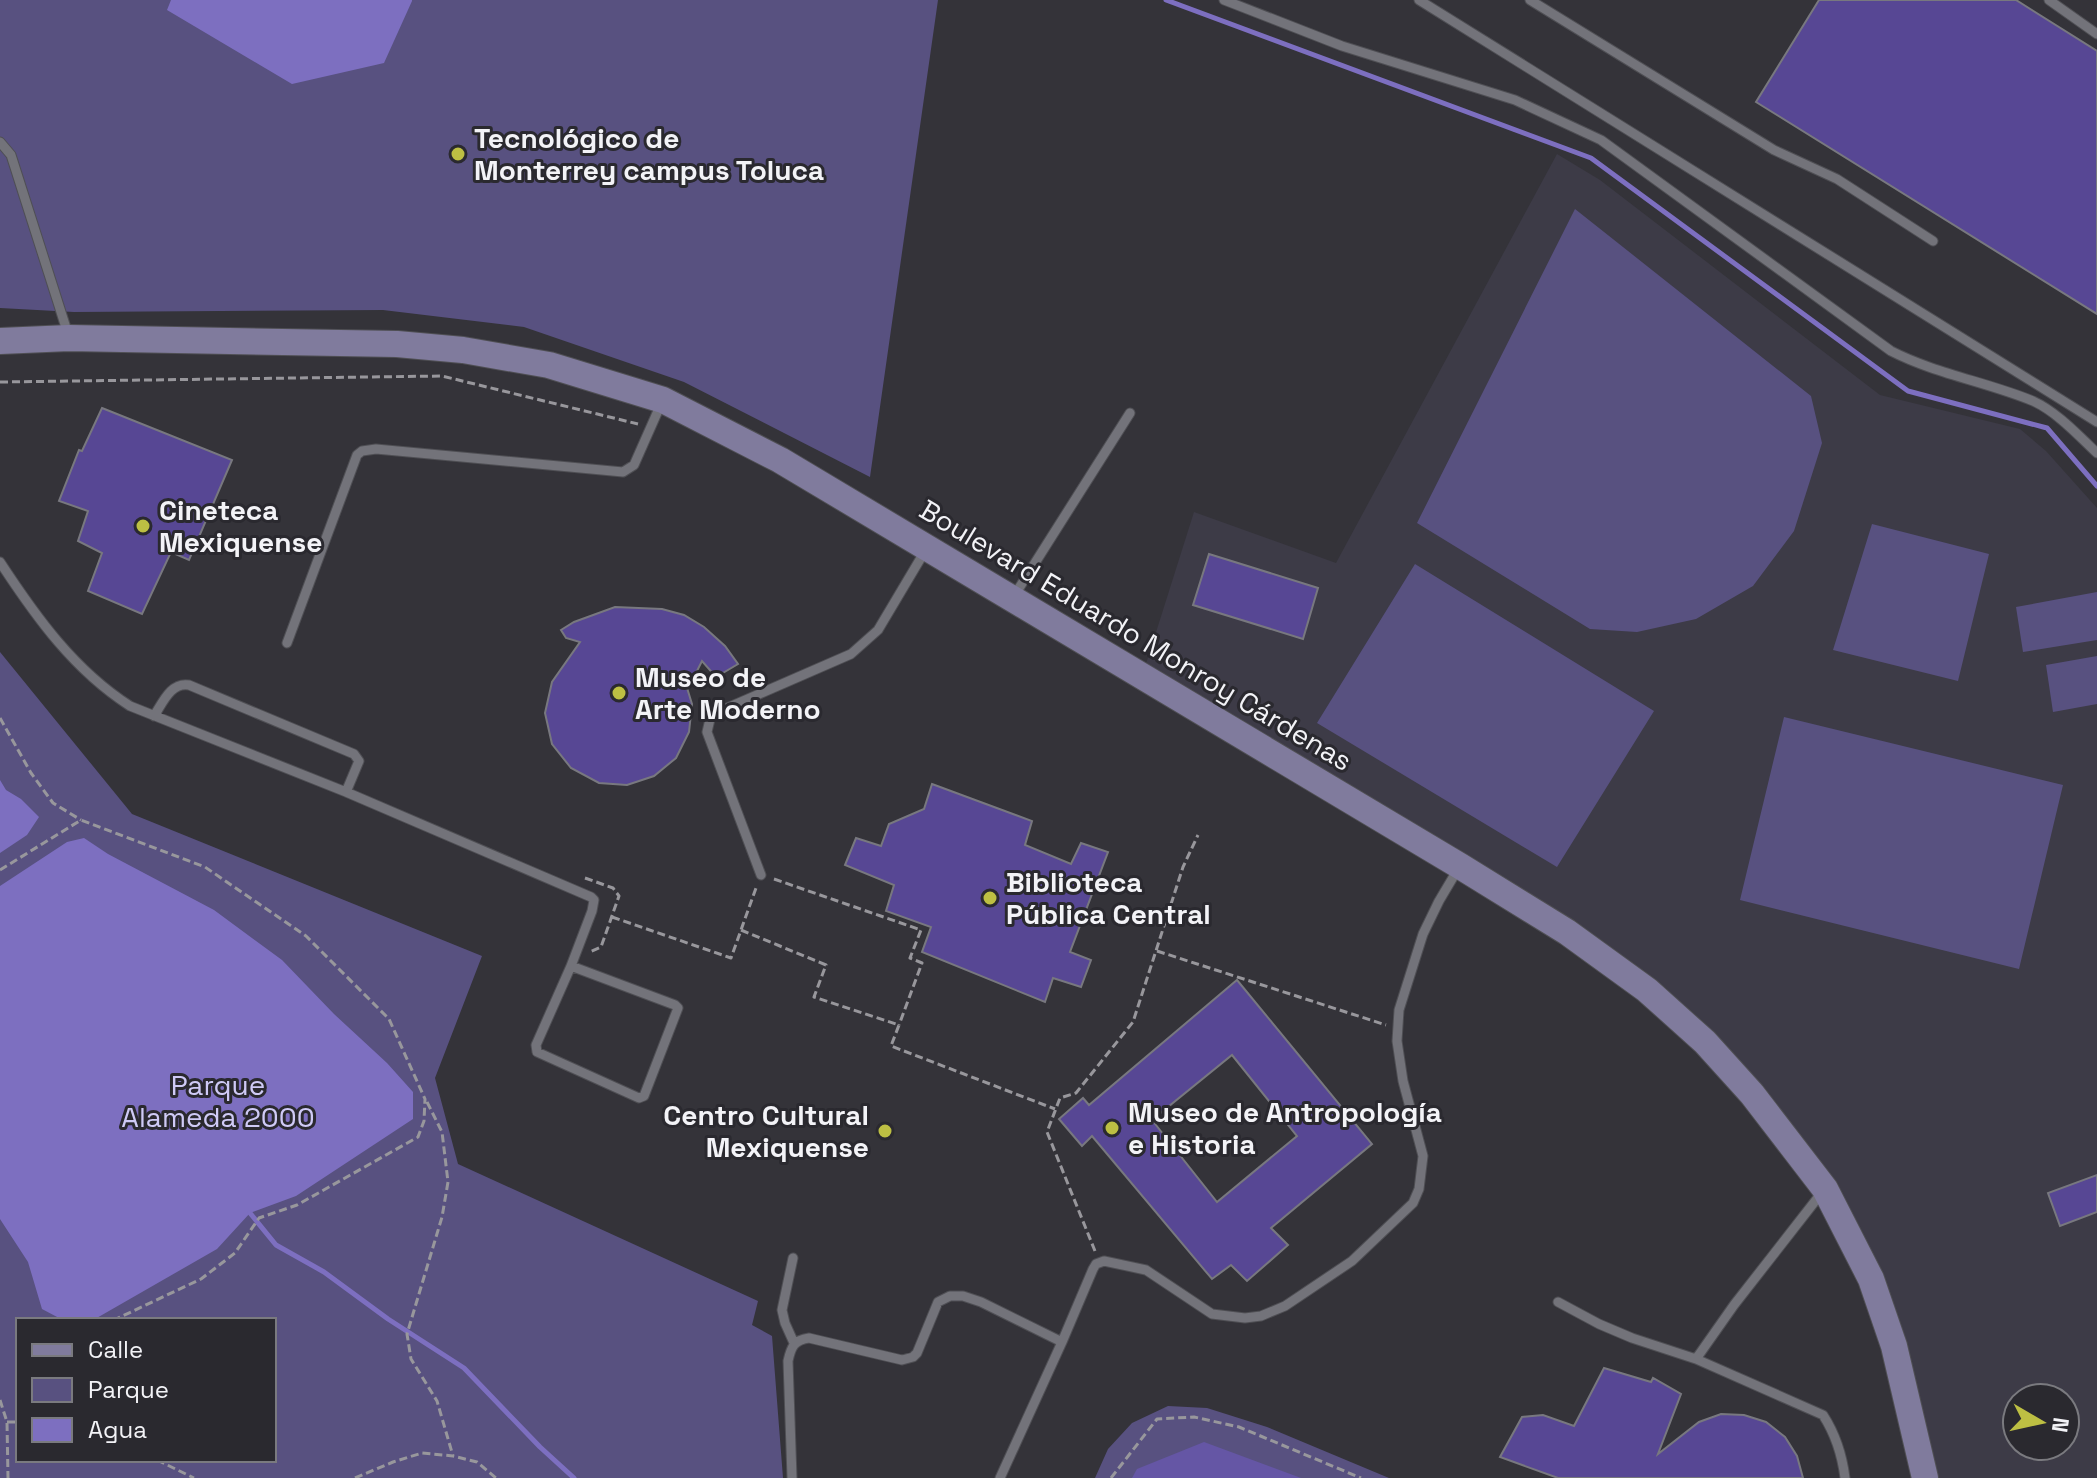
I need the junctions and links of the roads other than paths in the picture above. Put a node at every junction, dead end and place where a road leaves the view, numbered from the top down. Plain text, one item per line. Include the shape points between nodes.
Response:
1 (1224, 0) edge
2 (1419, 0) edge
3 (1530, 0) edge
4 (2049, 0) edge
5 (2097, 34) edge
6 (0, 142) edge
7 (1933, 241) dead end
8 (69, 338) junction
9 (0, 341) edge
10 (661, 400) junction
11 (1130, 413) dead end
12 (2097, 422) edge
13 (2097, 453) edge
14 (927, 548) junction
15 (0, 562) edge
16 (1012, 598) junction
17 (287, 643) dead end
18 (154, 716) junction
19 (346, 792) junction
20 (1460, 866) junction
21 (761, 875) road end
22 (571, 966) junction
23 (1825, 1189) junction
24 (793, 1258) dead end
25 (1558, 1302) dead end
26 (1062, 1342) junction
27 (794, 1343) junction
28 (1696, 1359) junction
29 (792, 1478) edge
30 (1000, 1478) edge
31 (1845, 1478) edge
32 (1925, 1478) edge

1 - 13 lane via 1342,46 1515,100 1601,140 1891,351 2036,402
2 - 12 lane
3 - 7 lane
4 - 5 lane
6 - 8 lane via 11,155
8 - 9 main road, Boulevard Eduardo Monroy Cárdenas
8 - 10 main road, Boulevard Eduardo Monroy Cárdenas via 463,350 549,365
10 - 14 main road, Boulevard Eduardo Monroy Cárdenas via 780,460
10 - 17 lane via 634,465 623,472 362,451
11 - 16 lane
14 - 16 main road, Boulevard Eduardo Monroy Cárdenas
14 - 21 lane via 878,630 851,654 711,715 707,732
15 - 18 lane via 62,647 110,693
16 - 20 main road, Boulevard Eduardo Monroy Cárdenas
18 - 19 lane
18 - 19 lane via 175,686 184,683 354,754 359,761
19 - 22 lane via 591,897 592,911
20 - 23 main road, Boulevard Eduardo Monroy Cárdenas via 1567,932 1647,990 1752,1094
20 - 26 lane via 1423,934 1399,1010 1403,1081 1423,1156 1413,1203 1352,1261 1261,1316 1212,1314 1146,1270 1100,1262
22 - 22 lane via 678,1010 646,1095 639,1098 537,1052
23 - 28 lane
23 - 32 main road, Boulevard Eduardo Monroy Cárdenas via 1871,1279 1894,1346
24 - 27 lane via 782,1310
25 - 28 lane via 1632,1338
26 - 27 lane via 981,1302 950,1296 938,1302 917,1353 908,1360 809,1338
26 - 30 lane
27 - 29 lane via 788,1361
28 - 31 lane via 1823,1415 1839,1445

